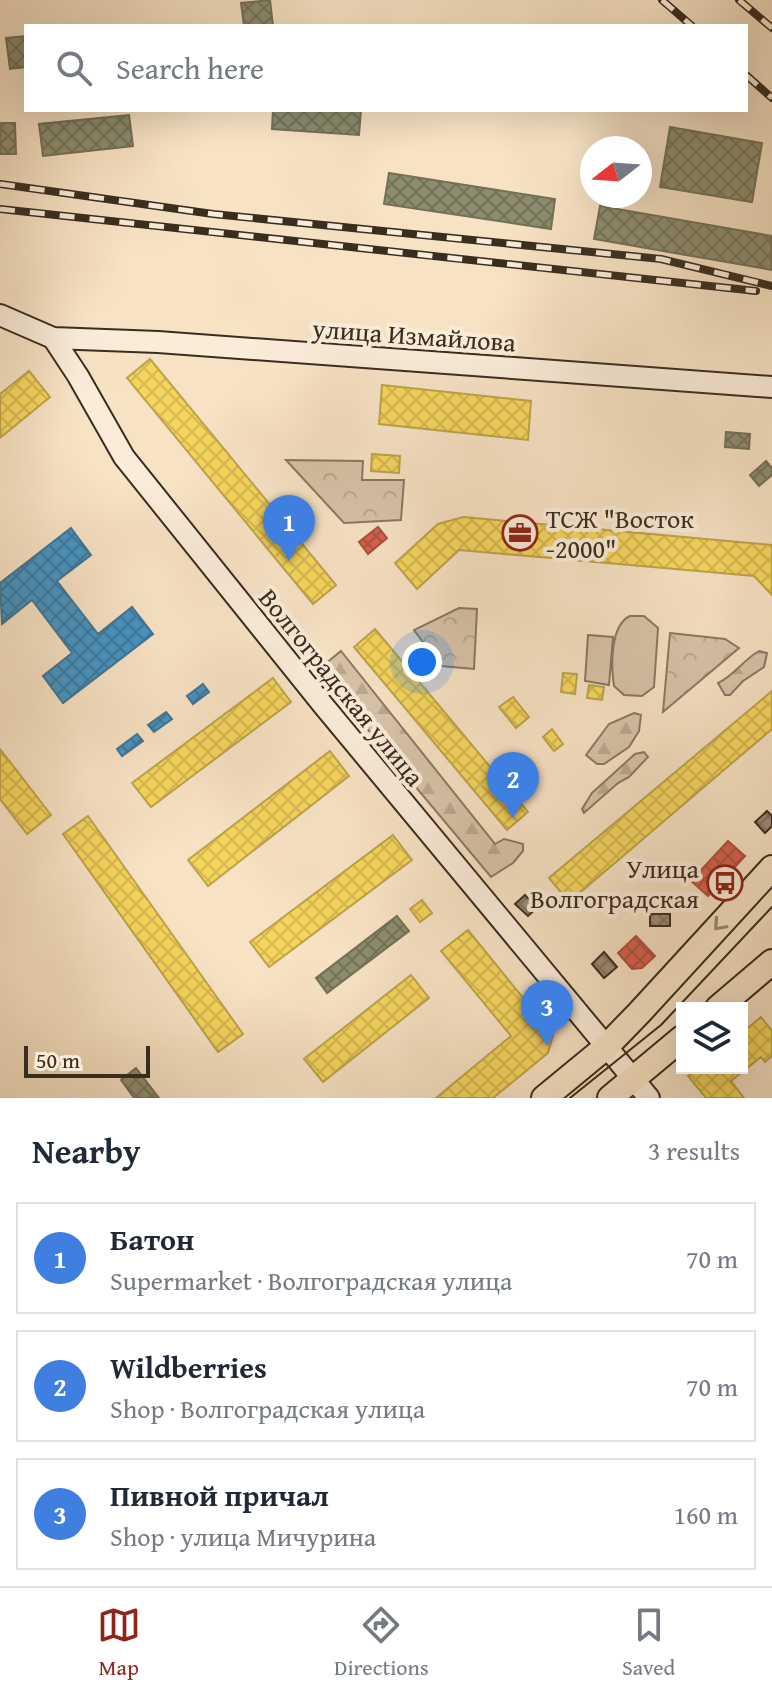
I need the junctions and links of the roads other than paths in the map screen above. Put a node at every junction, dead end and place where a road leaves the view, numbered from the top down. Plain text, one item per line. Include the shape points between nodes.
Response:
1 (0, 315) edge
2 (53, 338) junction
3 (772, 387) edge
4 (772, 868) edge
5 (772, 962) edge
6 (725, 1002) edge
7 (676, 1045) edge
8 (606, 1047) junction
9 (641, 1089) edge
10 (544, 1098) edge
11 (610, 1098) edge

1 - 2 street
2 - 3 street, улица Измайлова
2 - 8 street, Волгоградская улица via 124,457
4 -> 8 main road
5 - 6 main road
7 - 9 main road
8 - 9 street, Волгоградская улица
8 - 10 main road
9 - 11 main road

